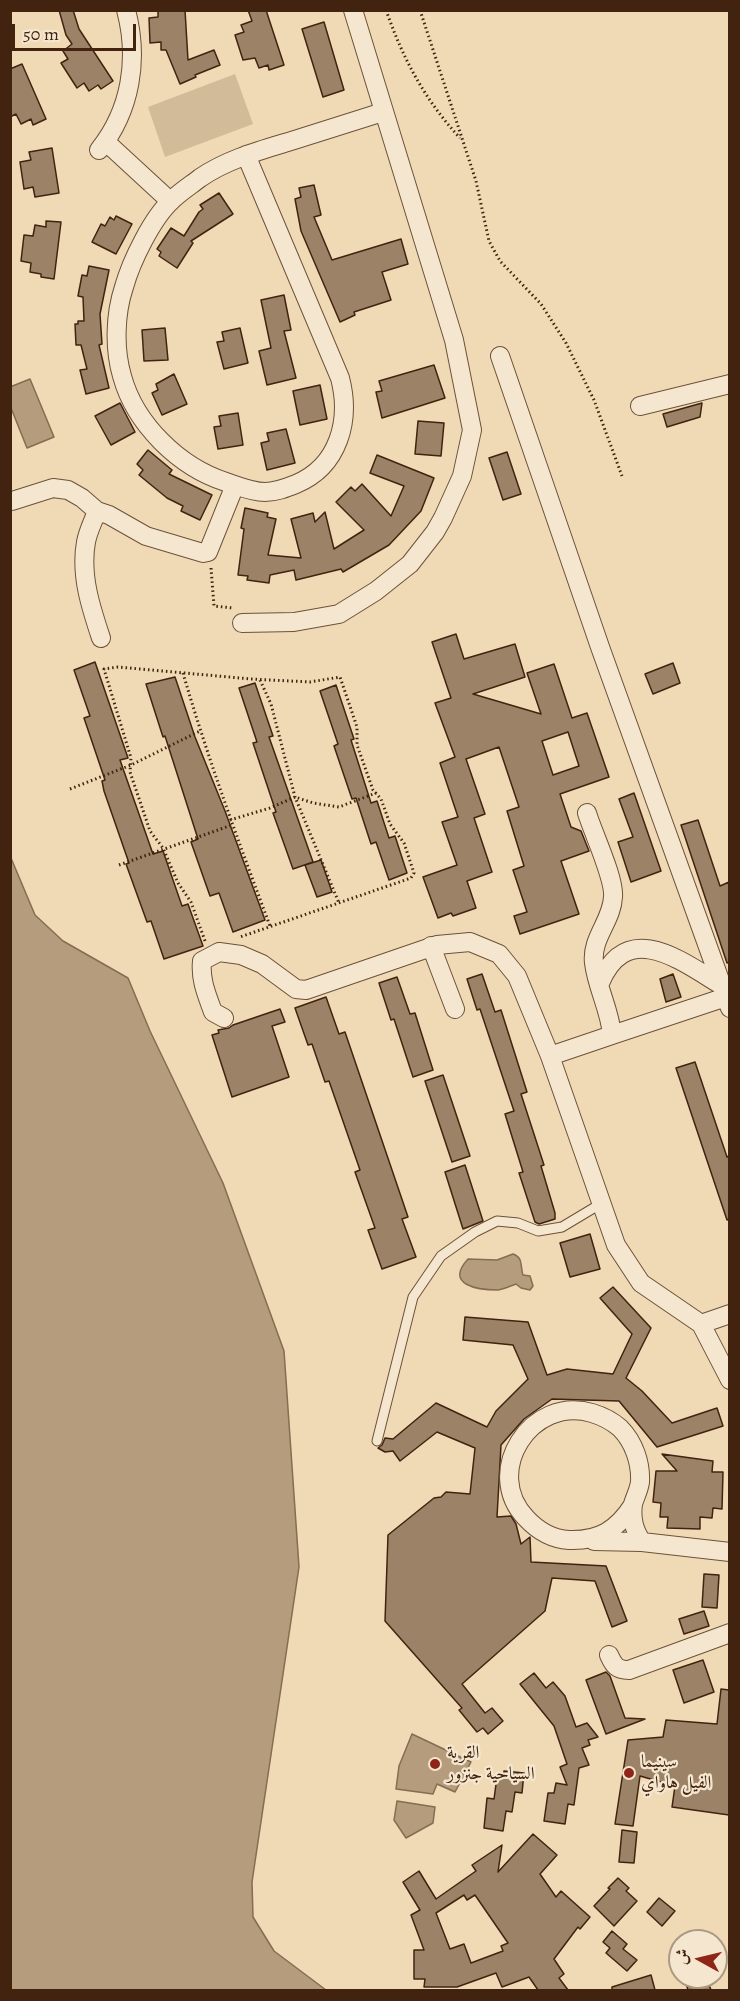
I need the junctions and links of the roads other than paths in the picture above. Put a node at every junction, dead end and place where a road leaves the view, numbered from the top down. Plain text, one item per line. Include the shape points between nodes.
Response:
1 (126, 10) edge
2 (353, 10) edge
3 (383, 112) junction
4 (246, 155) junction
5 (170, 201) junction
6 (500, 356) dead end
7 (729, 384) edge
8 (640, 406) dead end
9 (235, 485) junction
10 (12, 501) dead end
11 (97, 511) junction
12 (242, 623) road end
13 (101, 638) dead end
14 (587, 813) dead end
15 (431, 946) junction
16 (600, 983) junction
17 (725, 997) edge
18 (455, 1009) dead end
19 (224, 1018) dead end
20 (612, 1035) junction
21 (550, 1056) junction
22 (602, 1203) junction
23 (729, 1314) edge
24 (701, 1324) junction
25 (729, 1380) edge
26 (377, 1441) dead end
27 (633, 1505) junction
28 (586, 1540) junction
29 (642, 1542) junction
30 (729, 1552) edge
31 (729, 1633) edge
32 (609, 1655) dead end

1 - 5 street via 132,72 123,109 102,146
2 - 3 street
3 - 4 street
3 - 12 street via 454,340 472,430 462,476 435,532 410,564 376,591 339,614 294,622
4 - 5 street via 202,177
4 - 9 street via 340,378 344,418 331,457 316,473 274,491
5 - 9 street via 138,252 121,295 117,345 122,376 137,411 174,453 197,470
6 - 17 street
7 - 8 street
9 - 11 street via 208,552 203,553 146,536
10 - 11 street via 53,488 68,489
11 - 13 street via 86,541 85,559 89,603
14 - 16 street via 614,897 594,946
15 - 18 street
15 - 19 street via 306,990 296,989 262,964 241,955 219,952 202,962 201,971 213,1012
15 - 21 street via 470,942 499,954 517,976
16 - 17 street via 606,969 620,954 645,948 681,961
16 - 20 street
17 - 20 street
20 - 21 street
21 - 22 street
22 - 24 street via 616,1245 641,1283
22 - 26 lane via 562,1227 538,1231 518,1223 497,1221 441,1256 413,1296
23 - 24 street
24 - 25 street
27 - 28 street via 608,1532
27 - 28 street via 640,1483 638,1460 620,1428 604,1416 582,1410 559,1411 528,1428 516,1445 509,1467 510,1489 518,1510 538,1530 559,1540
27 - 29 street via 633,1530
28 - 29 street
29 - 30 street
31 - 32 street via 629,1670 614,1666

